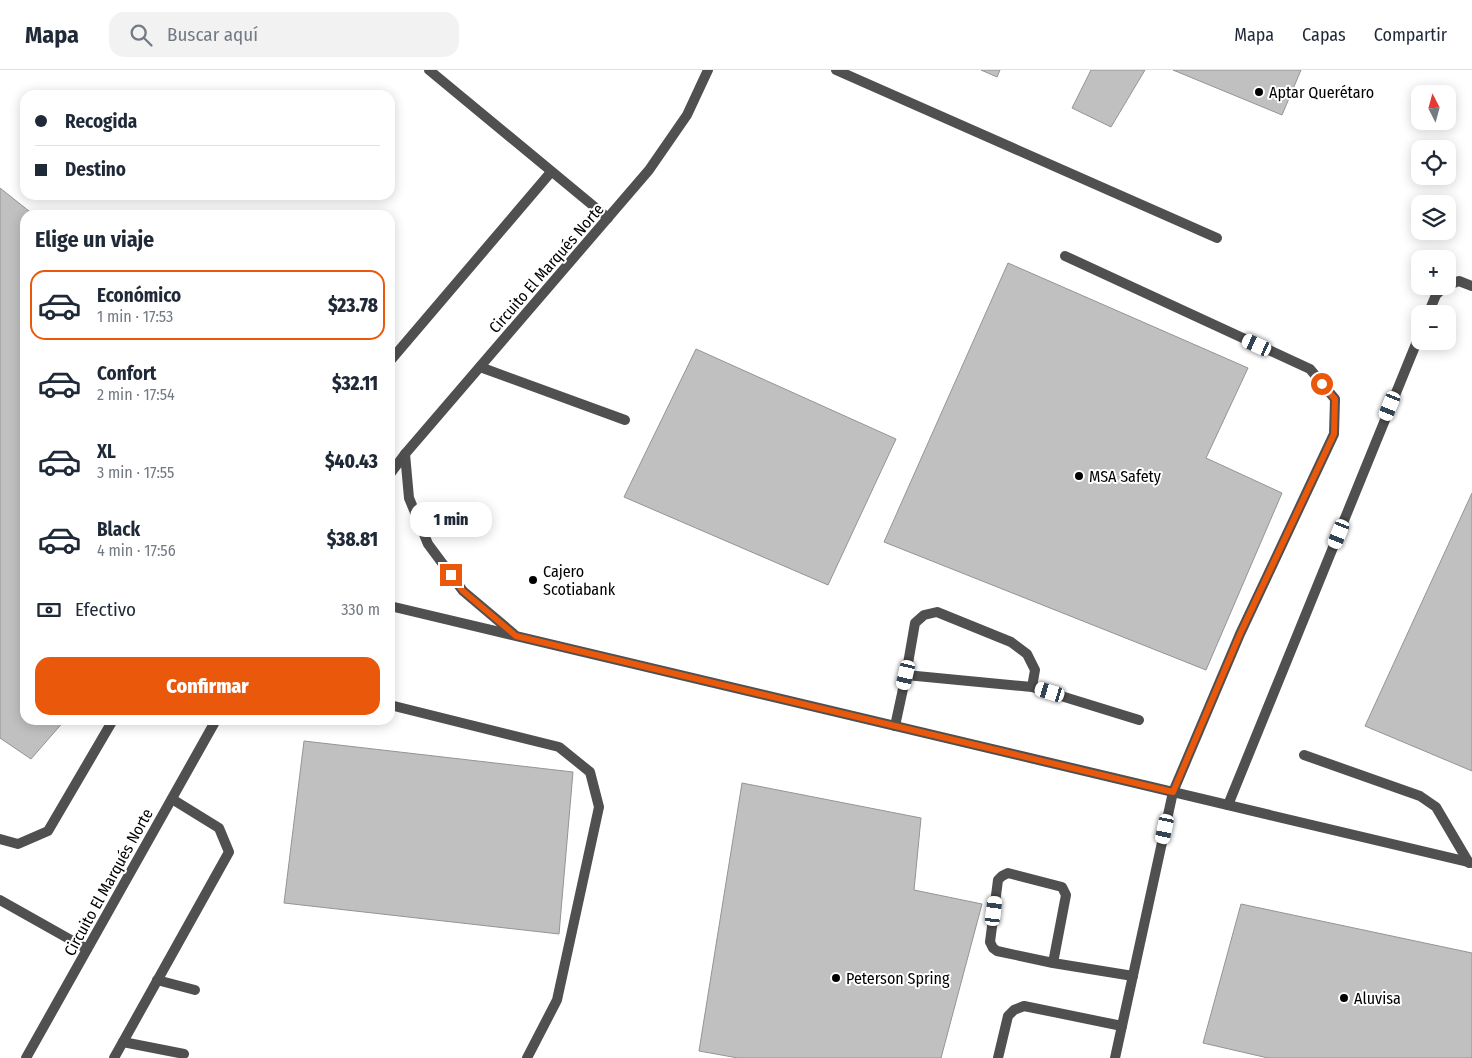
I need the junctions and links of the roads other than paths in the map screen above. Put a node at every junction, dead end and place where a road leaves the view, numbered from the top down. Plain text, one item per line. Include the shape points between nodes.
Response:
1 (429, 70) edge
2 (708, 70) edge
3 (836, 70) edge
4 (551, 172) junction
5 (608, 218) junction
6 (1217, 238) dead end
7 (1065, 256) dead end
8 (1456, 283) edge
9 (1472, 286) edge
10 (1413, 350) edge
11 (395, 355) edge
12 (480, 367) junction
13 (625, 420) dead end
14 (405, 454) junction
15 (395, 467) edge
16 (395, 607) edge
17 (516, 636) junction
18 (906, 675) junction
19 (1032, 687) junction
20 (395, 706) edge
21 (1139, 720) dead end
22 (110, 725) edge
23 (213, 725) edge
24 (895, 726) junction
25 (1304, 755) dead end
26 (1173, 792) junction
27 (172, 799) junction
28 (1228, 805) junction
29 (0, 839) edge
30 (1471, 863) edge
31 (0, 900) edge
32 (87, 949) junction
33 (1053, 963) junction
34 (1133, 976) junction
35 (157, 980) junction
36 (195, 990) dead end
37 (1122, 1026) junction
38 (123, 1042) junction
39 (184, 1054) dead end
40 (26, 1058) edge
41 (114, 1058) edge
42 (527, 1058) edge
43 (998, 1058) edge
44 (1115, 1058) edge

1 - 4 street
2 - 5 street, Circuito El Marqués Norte via 687,115 649,170
3 - 6 street
4 - 5 street
4 - 11 street
5 - 12 street, Circuito El Marqués Norte
7 - 26 street via 1310,369 1335,399 1334,434 1240,634
8 - 9 street
10 - 28 street
12 - 13 street
12 - 14 street, Circuito El Marqués Norte
14 - 15 street, Circuito El Marqués Norte
14 - 17 street via 409,498 428,544 463,591
16 - 17 street
17 - 24 street
18 - 19 street
18 - 19 street via 916,623 924,615 937,612 1011,642 1027,654 1034,670
18 - 24 street
19 - 21 street
20 - 42 street via 559,746 590,772 598,807 557,1000
22 - 29 street via 48,831 18,844
23 - 27 street, Circuito El Marqués Norte
24 - 26 street
25 - 30 street via 1420,796 1436,807
26 - 28 street
26 - 34 street
27 - 32 street, Circuito El Marqués Norte
27 - 35 street via 219,828 229,852
28 - 30 street
31 - 32 street
32 - 40 street, Circuito El Marqués Norte
33 - 33 street via 993,948 990,942 992,924 998,880 1002,876 1008,873 1062,887 1066,895
33 - 34 street
34 - 37 street
35 - 36 street
35 - 38 street
37 - 43 street via 1024,1006 1008,1016
37 - 44 street
38 - 39 street
38 - 41 street

